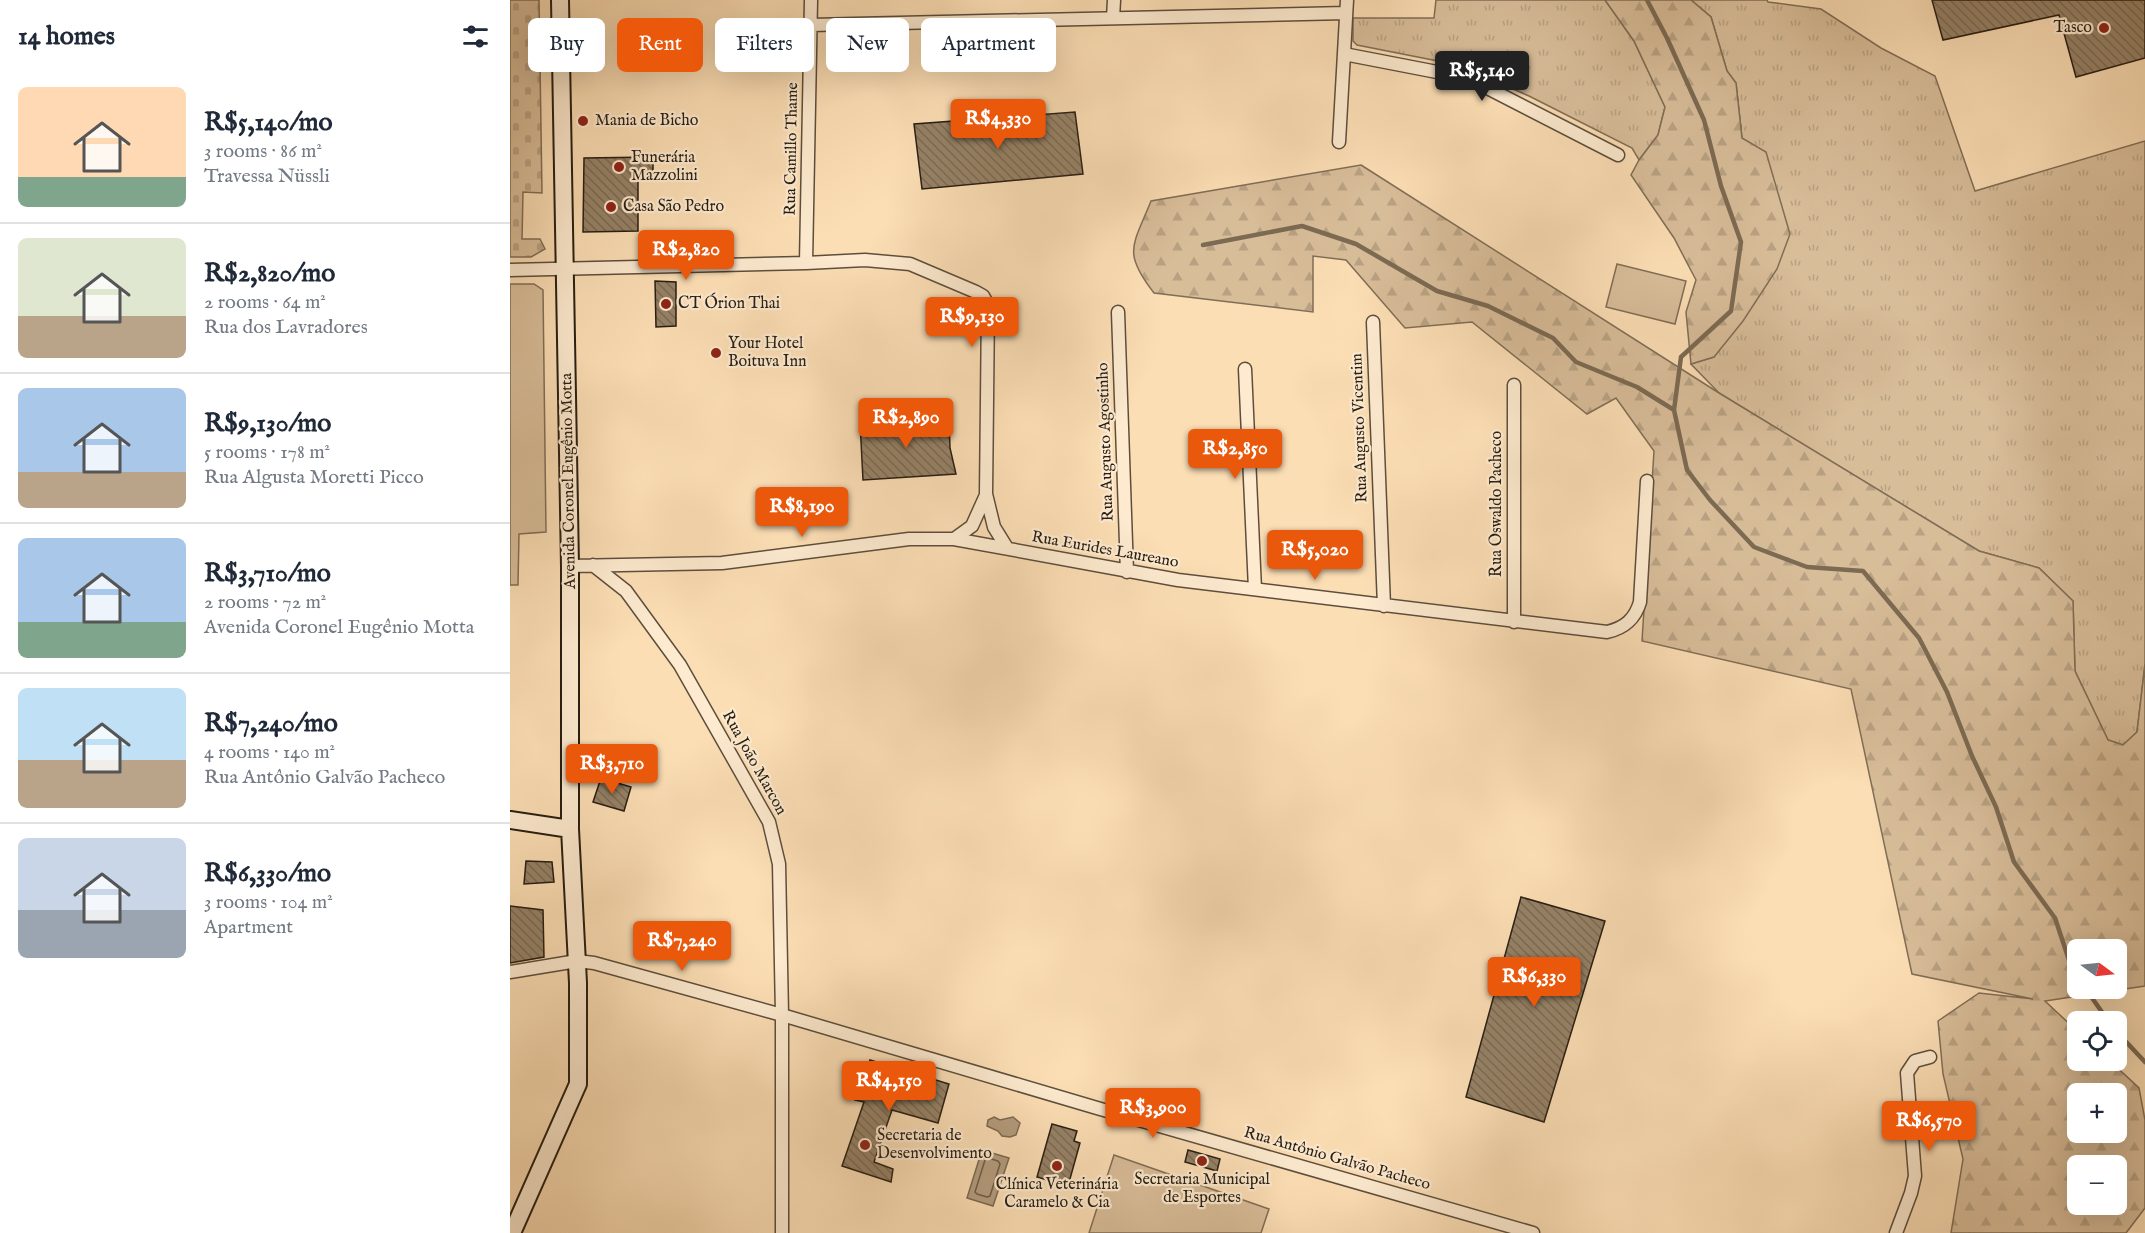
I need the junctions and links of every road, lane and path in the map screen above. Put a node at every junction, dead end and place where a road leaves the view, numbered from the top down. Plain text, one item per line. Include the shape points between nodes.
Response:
1 (560, 0) edge
2 (811, 0) edge
3 (1114, 0) edge
4 (1347, 0) edge
5 (1346, 13) junction
6 (811, 18) edge
7 (1113, 18) junction
8 (814, 25) edge
9 (1344, 54) junction
10 (810, 72) edge
11 (1339, 142) dead end
12 (1618, 155) dead end
13 (806, 263) junction
14 (565, 268) junction
15 (510, 270) edge
16 (1118, 312) dead end
17 (1372, 322) dead end
18 (1245, 369) dead end
19 (1514, 385) dead end
20 (1647, 482) dead end
21 (986, 494) junction
22 (954, 539) junction
23 (1007, 548) junction
24 (593, 565) junction
25 (570, 566) junction
26 (1127, 572) junction
27 (1255, 589) junction
28 (1384, 606) junction
29 (1514, 622) junction
30 (510, 820) edge
31 (570, 829) junction
32 (577, 961) junction
33 (510, 972) edge
34 (782, 1015) junction
35 (1930, 1057) dead end
36 (512, 1233) edge
37 (782, 1233) edge
38 (1533, 1233) edge
39 (1896, 1233) edge

1 - 14 main road, Avenida Coronel Eugênio Motta
2 - 6 street, Rua Camillo Thame
3 - 7 street
4 - 5 street
5 - 7 street
5 - 9 street
7 - 8 street
9 - 11 street
9 - 12 street via 1468,78
10 - 13 street, Rua Camillo Thame
13 - 14 street
13 - 21 street via 905,263 976,291 985,299
14 - 15 street
14 - 25 main road, Avenida Coronel Eugênio Motta
16 - 26 street, Rua Augusto Agostinho
17 - 28 street, Rua Augusto Vicentim
18 - 27 street
19 - 29 street, Rua Oswaldo Pacheco
20 - 29 street, Rua Eurides Laureano via 1641,595 1630,621 1607,632
21 - 22 street via 972,526
21 - 23 street via 994,527
22 - 23 street, Rua Eurides Laureano
22 - 24 street, Rua Eurides Laureano via 909,539 722,563
23 - 26 street, Rua Eurides Laureano
24 - 25 street, Rua Eurides Laureano
24 - 34 street, Rua João Marcon via 626,591 680,665 768,818 779,864
25 - 31 main road, Avenida Coronel Eugênio Motta
26 - 27 street, Rua Eurides Laureano
27 - 28 street, Rua Eurides Laureano
28 - 29 street, Rua Eurides Laureano
30 - 31 main road
31 - 32 main road, Avenida Coronel Eugênio Motta
32 - 33 street, Rua Antônio Galvão Pacheco
32 - 34 street, Rua Antônio Galvão Pacheco
32 - 36 main road, Avenida Coronel Eugênio Motta via 578,1084
34 - 37 street, Rua João Marcon
34 - 38 street, Rua Antônio Galvão Pacheco
35 - 39 street via 1915,1061 1907,1073 1915,1176

